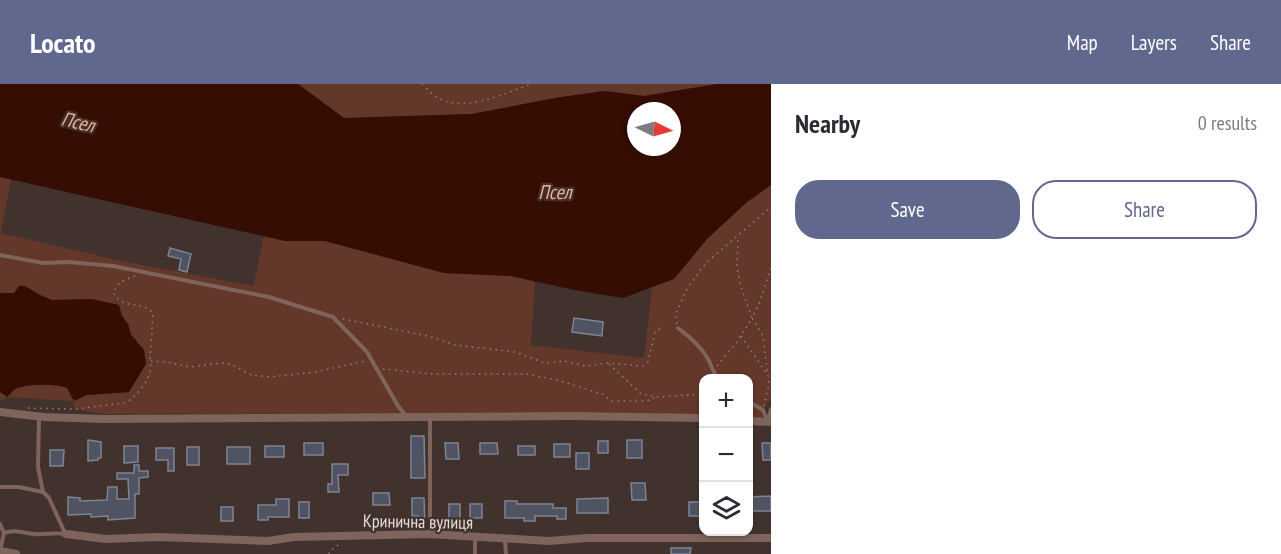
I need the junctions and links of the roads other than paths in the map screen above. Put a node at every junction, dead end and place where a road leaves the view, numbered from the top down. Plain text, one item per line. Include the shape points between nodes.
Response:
1 (0, 255) edge
2 (678, 328) road end
3 (715, 374) edge
4 (753, 404) edge
5 (771, 409) edge
6 (0, 412) edge
7 (39, 416) junction
8 (410, 418) junction
9 (430, 418) junction
10 (699, 418) edge
11 (753, 421) edge
12 (769, 422) edge
13 (0, 487) edge
14 (43, 492) junction
15 (0, 524) edge
16 (4, 533) junction
17 (66, 534) junction
18 (430, 534) junction
19 (475, 537) junction
20 (771, 537) edge
21 (505, 540) junction
22 (0, 550) edge
23 (16, 554) edge
24 (476, 554) edge
25 (506, 554) edge

1 - 8 lane via 44,263 113,266 269,297 333,317 371,358 398,406
2 - 3 lane via 694,340
4 - 12 lane via 763,410
5 - 12 lane
6 - 7 street
7 - 8 street
7 - 14 lane via 38,467
8 - 9 street
9 - 10 street
9 - 18 lane
11 - 12 street
13 - 14 lane
14 - 17 lane
15 - 16 lane
16 - 17 lane
16 - 22 lane
17 - 18 street, Кринична вулиця via 268,541
18 - 19 street, Кринична вулиця
19 - 21 street, Кринична вулиця
19 - 24 lane
20 - 21 street, Кринична вулиця
21 - 25 lane
22 - 23 street

